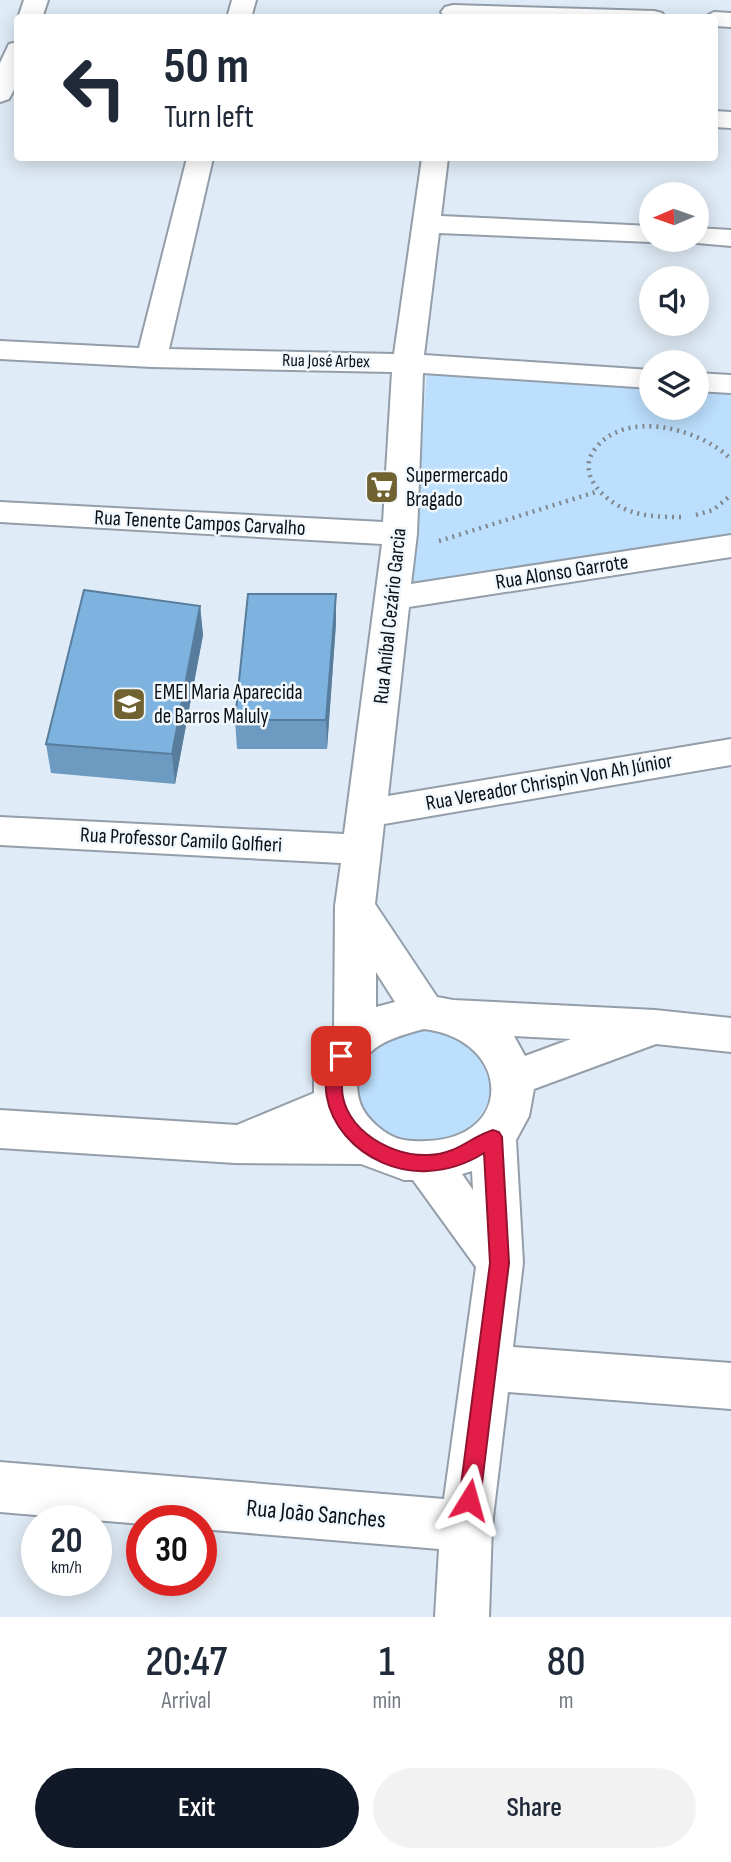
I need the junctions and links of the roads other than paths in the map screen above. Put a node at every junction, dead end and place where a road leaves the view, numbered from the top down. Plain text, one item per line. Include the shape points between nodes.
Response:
1 (454, 10) edge
2 (554, 14) edge
3 (14, 59) edge
4 (0, 94) edge
5 (199, 161) edge
6 (435, 161) edge
7 (427, 224) junction
8 (639, 233) edge
9 (709, 237) edge
10 (731, 238) edge
11 (0, 350) edge
12 (152, 358) junction
13 (408, 363) junction
14 (639, 378) edge
15 (709, 383) edge
16 (731, 384) edge
17 (0, 512) edge
18 (399, 543) junction
19 (731, 546) edge
20 (393, 598) junction
21 (731, 752) edge
22 (0, 831) edge
23 (365, 831) junction
24 (355, 906) junction
25 (436, 1014) junction
26 (655, 1027) junction
27 (731, 1035) edge
28 (355, 1037) junction
29 (513, 1077) junction
30 (335, 1103) junction
31 (0, 1129) edge
32 (493, 1137) junction
33 (235, 1144) junction
34 (366, 1145) junction
35 (427, 1163) junction
36 (500, 1263) junction
37 (488, 1368) junction
38 (731, 1385) edge
39 (0, 1488) edge
40 (466, 1526) junction
41 (462, 1617) edge

1 - 2 street
3 - 4 street
5 - 12 street
6 - 7 street, Rua Aníbal Cezário Garcia
7 - 8 street
7 - 13 street, Rua Aníbal Cezário Garcia
9 - 10 street
11 - 12 street, Rua José Arbex
12 - 13 street, Rua José Arbex
13 - 14 street, Rua José Arbex
13 - 18 street, Rua Aníbal Cezário Garcia
15 - 16 street
17 - 18 street, Rua Tenente Campos Carvalho
18 - 20 street, Rua Aníbal Cezário Garcia
19 - 20 street, Rua Alonso Garrote
20 - 23 street, Rua Aníbal Cezário Garcia
21 - 23 street, Rua Vereador Chrispin Von Ah Júnior
22 - 23 street, Rua Professor Camilo Golfieri
23 - 24 street, Rua Aníbal Cezário Garcia
24 - 25 street
24 - 28 street, Rua Aníbal Cezário Garcia
25 - 26 street
25 - 28 street via 399,1014
25 - 29 street via 471,1024 491,1038
26 - 27 street
26 - 29 street
28 - 30 street via 341,1056 333,1079
29 - 32 street via 514,1099 507,1120
30 - 33 street
30 - 34 street via 347,1126
31 - 33 street
32 - 35 street via 463,1156
32 - 36 street
33 - 34 street
34 - 35 street via 394,1158
35 - 36 street
36 - 37 street
37 - 38 street
37 - 40 street
39 - 40 street, Rua João Sanches
40 - 41 street

